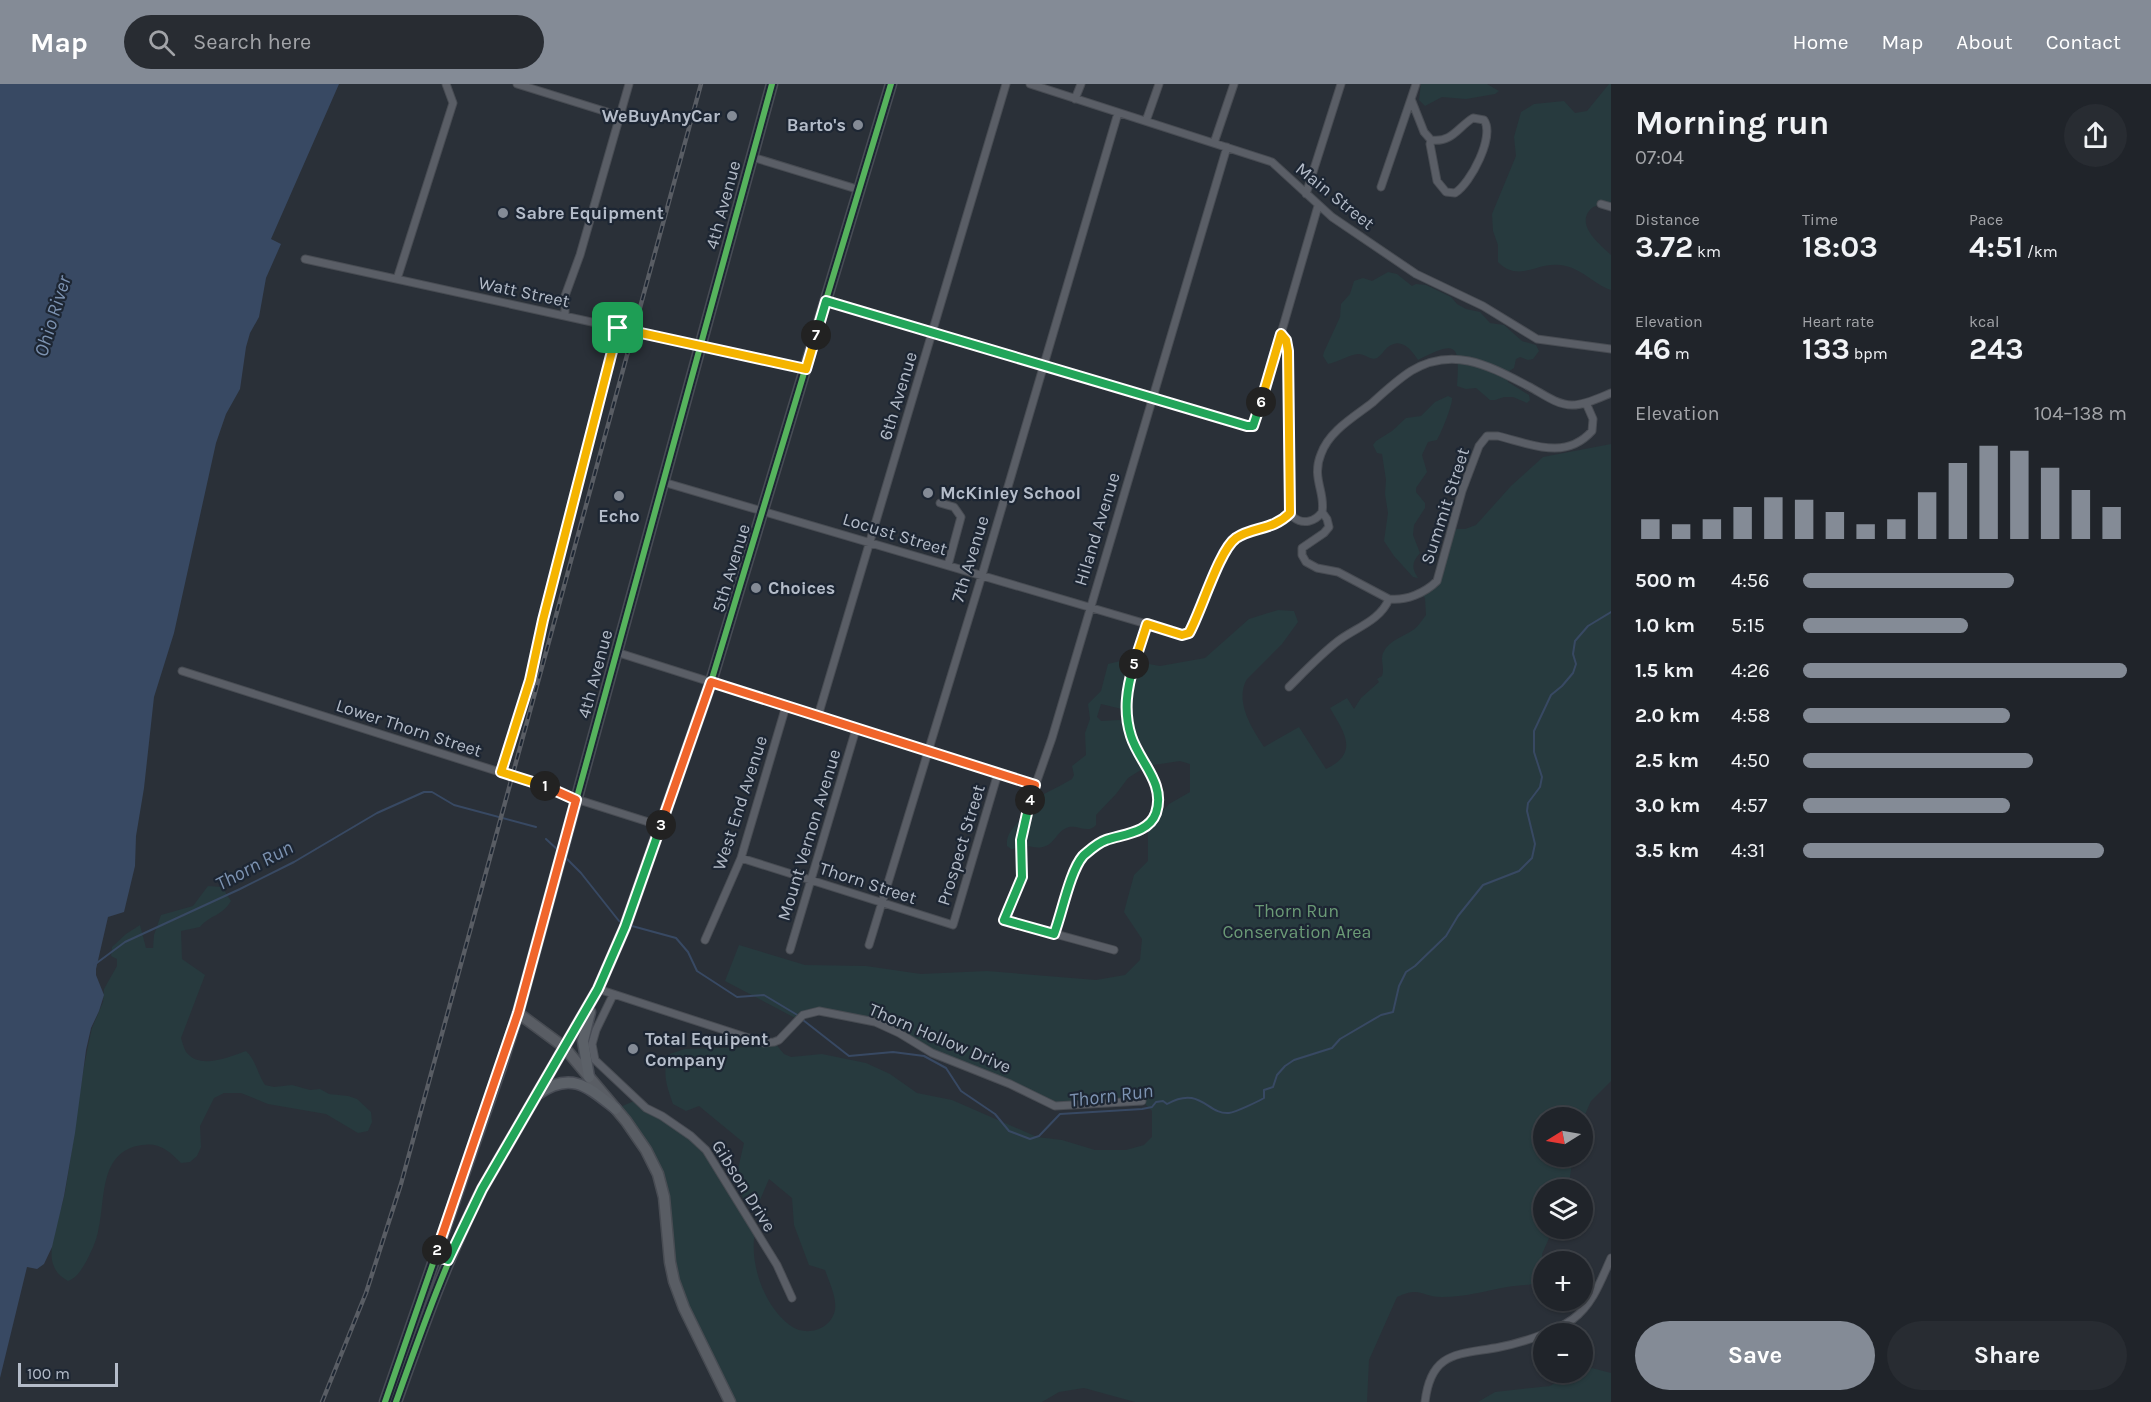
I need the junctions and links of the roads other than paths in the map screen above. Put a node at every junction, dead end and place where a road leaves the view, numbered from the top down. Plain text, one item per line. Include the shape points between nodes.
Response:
1 (446, 84) edge
2 (517, 84) edge
3 (629, 84) edge
4 (772, 84) edge
5 (891, 84) edge
6 (1006, 84) edge
7 (1030, 84) edge
8 (1081, 84) edge
9 (1159, 84) edge
10 (1234, 84) edge
11 (1341, 84) edge
12 (1416, 84) edge
13 (1075, 99) junction
14 (1411, 99) junction
15 (1118, 112) junction
16 (620, 116) junction
17 (1146, 121) junction
18 (1431, 140) junction
19 (1214, 143) junction
20 (1227, 147) junction
21 (752, 157) junction
22 (1381, 187) dead end
23 (860, 190) junction
24 (1306, 194) junction
25 (1601, 204) dead end
26 (1318, 206) junction
27 (1611, 207) edge
28 (305, 259) dead end
29 (397, 279) junction
30 (826, 301) junction
31 (565, 316) junction
32 (618, 328) junction
33 (933, 333) junction
34 (1281, 334) junction
35 (700, 345) junction
36 (1611, 349) edge
37 (1044, 365) junction
38 (806, 369) junction
39 (1611, 393) edge
40 (1152, 398) junction
41 (1586, 403) junction
42 (663, 482) junction
43 (940, 503) dead end
44 (764, 510) junction
45 (1322, 512) junction
46 (1290, 513) junction
47 (870, 542) junction
48 (948, 565) junction
49 (981, 575) junction
50 (1389, 599) junction
51 (1090, 607) junction
52 (1147, 624) junction
53 (616, 652) junction
54 (182, 672) dead end
55 (711, 682) junction
56 (1288, 687) dead end
57 (786, 706) junction
58 (818, 716) junction
59 (856, 729) junction
60 (928, 752) junction
61 (501, 772) junction
62 (998, 773) junction
63 (1035, 785) junction
64 (576, 800) junction
65 (661, 826) junction
66 (741, 858) junction
67 (811, 880) junction
68 (883, 903) junction
69 (953, 925) joint
70 (1054, 934) junction
71 (705, 940) dead end
72 (869, 945) dead end
73 (790, 950) dead end
74 (1114, 950) dead end
75 (598, 989) junction
76 (613, 995) junction
77 (518, 1013) junction
78 (564, 1047) junction
79 (589, 1077) junction
80 (536, 1096) junction
81 (1142, 1101) dead end
82 (616, 1109) junction
83 (1611, 1258) edge
84 (448, 1260) junction
85 (433, 1261) junction
86 (792, 1298) dead end
87 (385, 1402) edge
88 (396, 1402) edge
89 (730, 1402) edge
90 (1425, 1402) edge

1 - 29 street via 453,103
2 - 16 street
3 - 16 street
4 - 21 main road, 4th Avenue
5 - 23 main road, 5th Avenue
6 - 33 street, 6th Avenue
7 - 13 street, Main Street
8 - 13 street
9 - 17 street
10 - 19 street
11 - 24 street
12 - 14 street
13 - 15 street, Main Street
14 - 18 street
14 - 22 street
15 - 17 street, Main Street
15 - 37 street, 7th Avenue
16 - 31 street via 565,296
17 - 19 street, Main Street
18 - 18 street via 1450,138 1473,118 1484,120 1487,125 1477,165 1455,193 1446,192 1437,181
19 - 20 street, Main Street
20 - 24 street, Main Street via 1272,162
20 - 40 street, Hiland Avenue
21 - 23 street
21 - 35 main road, 4th Avenue
23 - 30 main road, 5th Avenue
24 - 26 street, Main Street
25 - 27 street
26 - 34 street
26 - 36 street, Main Street via 1416,274 1478,303 1541,340
28 - 29 street, Watt Street
29 - 31 street, Watt Street
30 - 33 street
30 - 38 main road, 5th Avenue
31 - 32 street, Watt Street
32 - 35 street, Watt Street
32 - 61 street via 530,680
33 - 37 street
33 - 47 street, 6th Avenue
34 - 40 street via 1253,426
34 - 46 street via 1288,351
35 - 38 street, Watt Street
35 - 42 main road, 4th Avenue
37 - 40 street
37 - 49 street, 7th Avenue
38 - 44 main road, 5th Avenue
39 - 41 street
40 - 51 street, Hiland Avenue
41 - 45 street via 1558,402 1475,361 1450,359 1422,366 1402,377 1325,445 1317,475
41 - 50 street, Summit Street via 1593,419 1592,431 1564,448 1487,436 1479,446 1462,491 1437,581 1412,596
42 - 44 street, Locust Street
42 - 53 main road, 4th Avenue
43 - 48 street via 954,507 961,517
44 - 47 street, Locust Street
44 - 55 main road, 5th Avenue
45 - 46 street via 1308,522 1297,521
45 - 50 street via 1329,527 1304,546 1303,558 1311,566 1338,573
46 - 52 street, Locust Street via 1276,525 1239,536 1232,542 1186,635
47 - 48 street, Locust Street
47 - 58 street, 6th Avenue
48 - 49 street, Locust Street
49 - 51 street, Locust Street
49 - 60 street, 7th Avenue
50 - 56 street via 1378,615 1339,640
51 - 52 street, Locust Street
51 - 63 street, Hiland Avenue
52 - 70 street via 1128,684 1126,710 1135,746 1156,785 1156,814 1147,826 1099,843 1082,858
53 - 55 street
53 - 64 main road, 4th Avenue
54 - 61 street, Lower Thorn Street
55 - 57 street
55 - 65 main road, 5th Avenue
57 - 58 street
57 - 66 street, West End Avenue
58 - 59 street
59 - 60 street
59 - 67 street, Mount Vernon Avenue
60 - 62 street
60 - 68 street, 7th Avenue
61 - 64 street, Lower Thorn Street
62 - 63 street
62 - 69 street, Prospect Street
63 - 70 street, Hiland Avenue via 1021,840 1022,877 1004,920
64 - 65 street, Lower Thorn Street
64 - 77 main road, 4th Avenue
65 - 75 main road, 5th Avenue
66 - 67 street, Thorn Street
66 - 71 street, West End Avenue
67 - 68 street, Thorn Street
67 - 73 street, Mount Vernon Avenue
68 - 69 street, Thorn Street
68 - 72 street, 7th Avenue
70 - 74 street
75 - 76 street, Thorn Hollow Drive
75 - 78 main road, 5th Avenue
75 - 79 main road via 583,1041
76 - 81 street, Thorn Hollow Drive via 769,1044 780,1040 801,1017 813,1011 875,1022 932,1053 1056,1106
76 - 86 street, Gibson Drive via 592,1044 595,1060 646,1108 706,1150 777,1265
77 - 78 street
77 - 85 main road, 4th Avenue
78 - 79 street
78 - 80 main road, 5th Avenue
79 - 82 street
80 - 82 main road via 556,1084 573,1082 586,1086
80 - 84 main road, 5th Avenue via 482,1189
82 - 89 street via 641,1141 658,1174 674,1281
83 - 90 street via 1590,1302 1572,1320 1510,1345 1451,1356 1431,1377
84 - 85 main road
84 - 88 main road, 5th Avenue
85 - 87 main road, 4th Avenue

